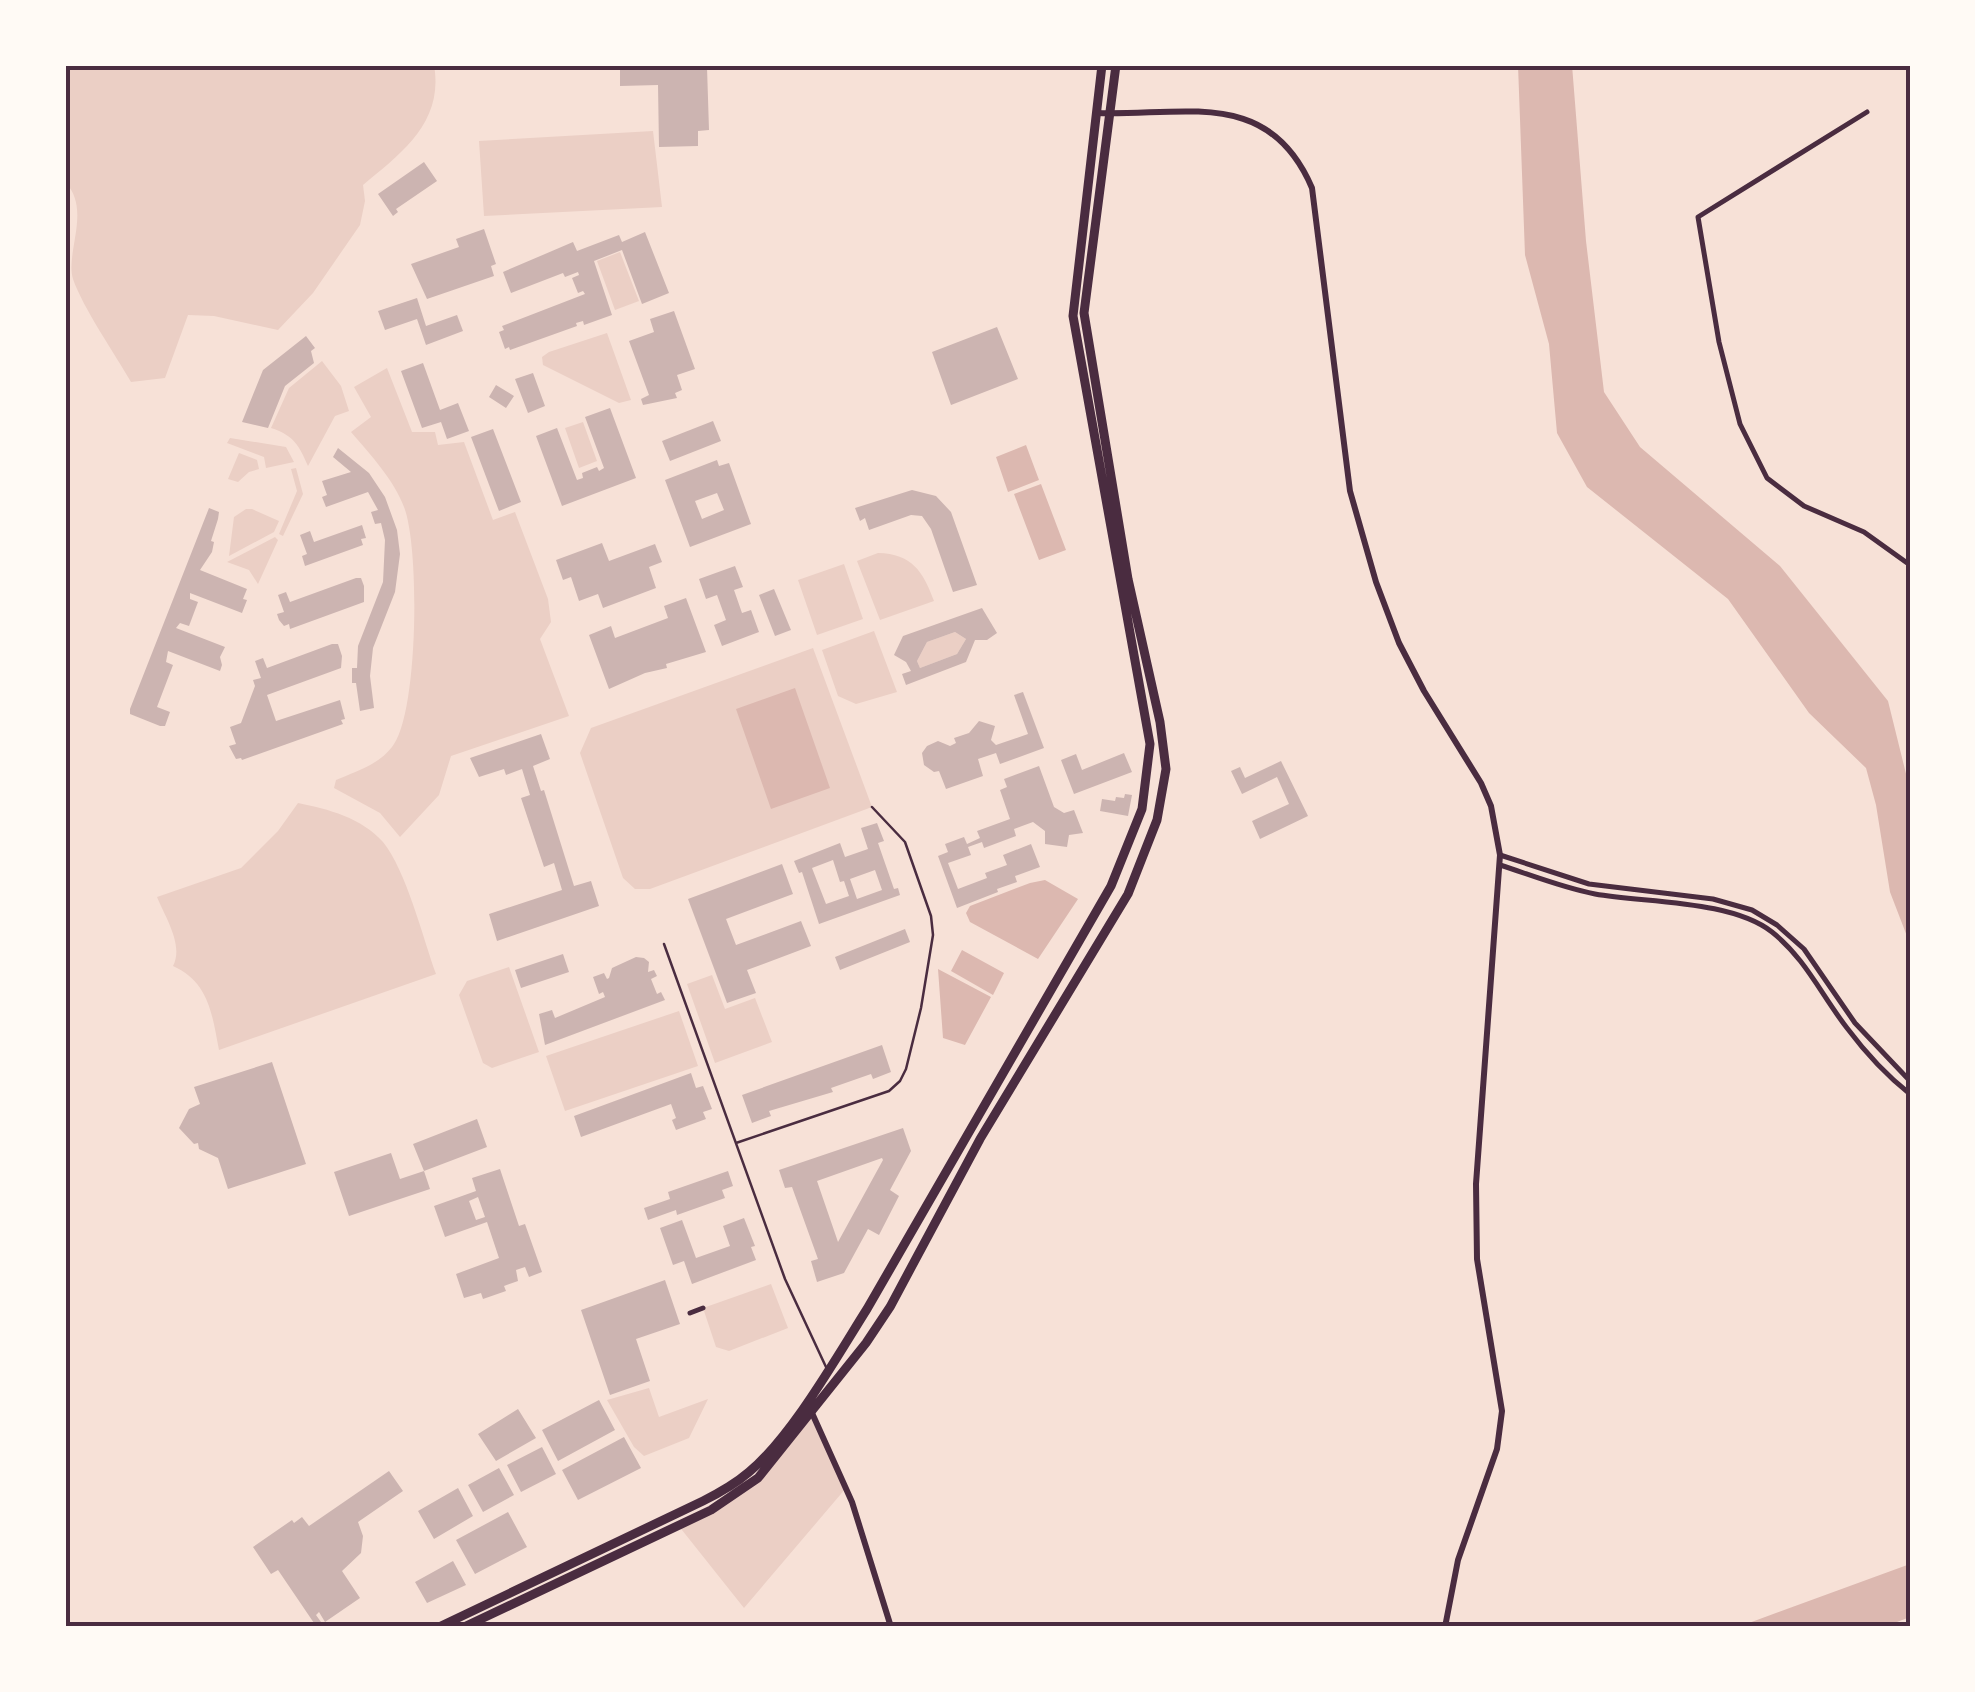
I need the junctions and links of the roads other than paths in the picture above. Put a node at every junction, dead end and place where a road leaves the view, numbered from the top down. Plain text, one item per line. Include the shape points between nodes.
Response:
1 (1102, 65) edge
2 (1116, 65) edge
3 (1867, 112) dead end
4 (1097, 113) junction
5 (1112, 113) junction
6 (1910, 565) edge
7 (872, 808) dead end
8 (1500, 855) junction
9 (1500, 865) junction
10 (664, 944) dead end
11 (1910, 1081) edge
12 (1910, 1094) edge
13 (736, 1143) junction
14 (703, 1308) dead end
15 (690, 1314) dead end
16 (828, 1372) junction
17 (812, 1412) junction
18 (440, 1627) edge
19 (464, 1627) edge
20 (891, 1627) edge
21 (1445, 1627) edge

1 - 4 highway
2 - 5 highway
3 - 6 street via 1698,217 1740,424 1767,478
4 - 5 street
4 - 16 highway via 1073,316 1150,744 1142,809 1111,886
5 - 8 street via 1209,111 1246,118 1279,138 1304,168 1361,534 1399,643 1491,806
5 - 17 highway via 1084,313 1128,579 1160,722 1166,769 1156,820 1128,894 980,1139 890,1307
7 - 13 lane via 905,842 931,916 933,936 906,1068 890,1091
8 - 9 street
8 - 11 street via 1589,884 1752,910 1804,949 1855,1024
9 - 12 street via 1591,893 1748,918 1796,954 1848,1029
9 - 21 street via 1476,1184 1477,1259 1502,1411
10 - 13 lane
13 - 16 lane via 785,1279
14 - 15 street
16 - 18 highway via 767,1454 732,1485
17 - 19 highway via 738,1494
17 - 20 street via 852,1502

